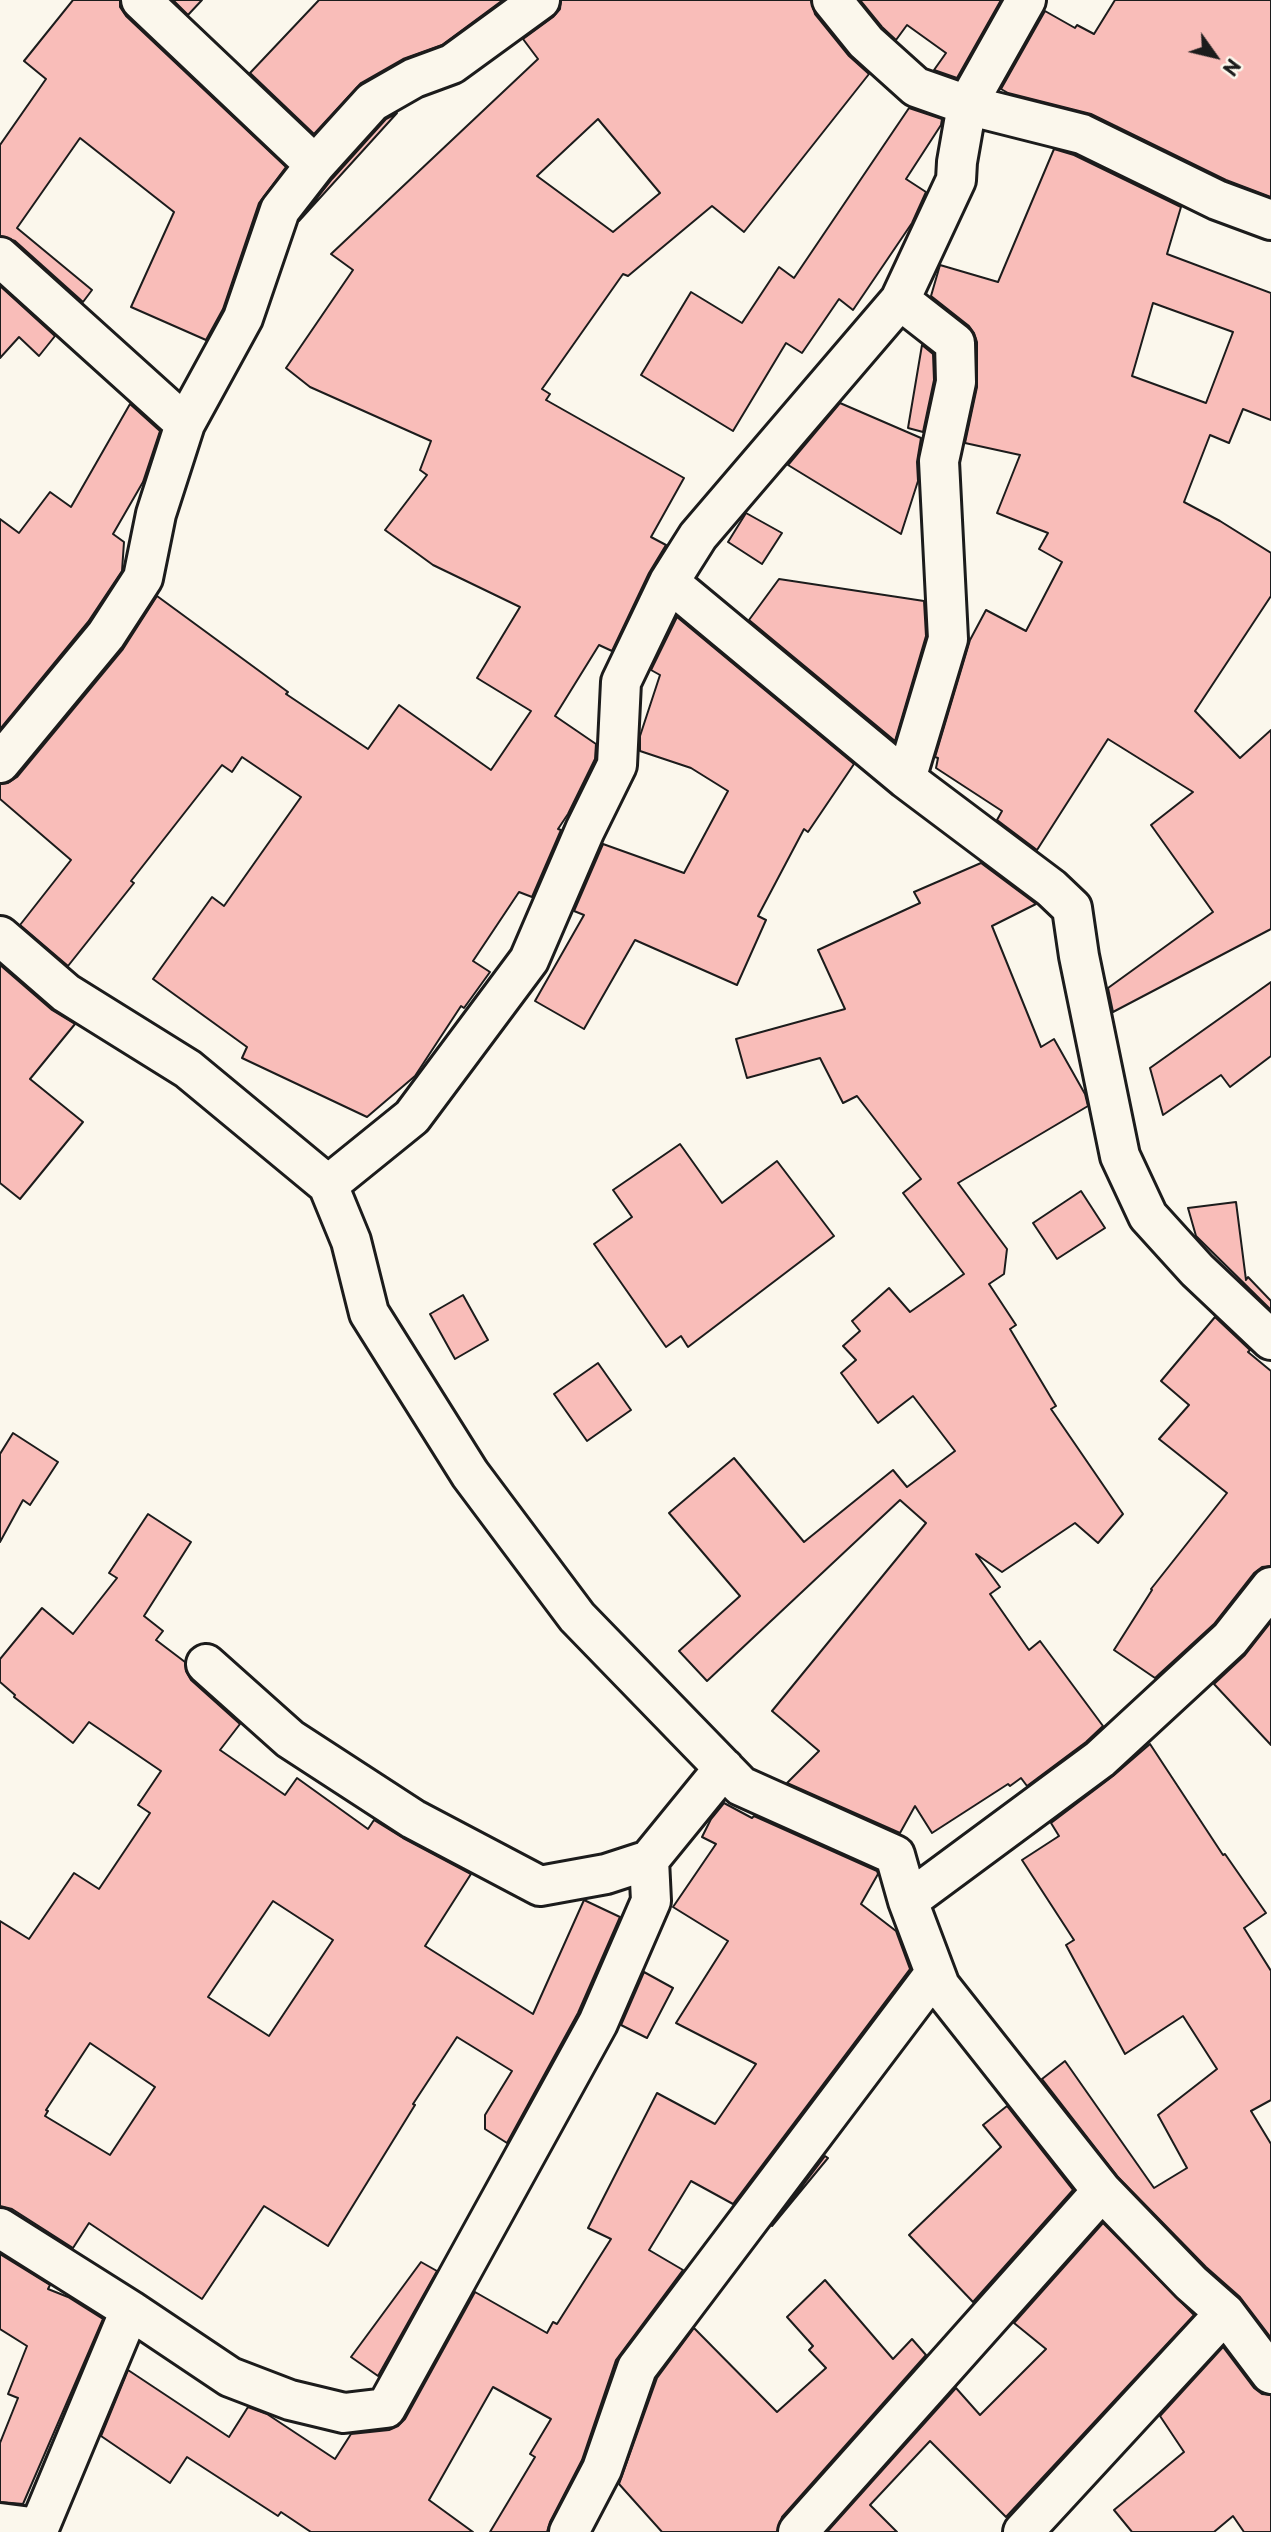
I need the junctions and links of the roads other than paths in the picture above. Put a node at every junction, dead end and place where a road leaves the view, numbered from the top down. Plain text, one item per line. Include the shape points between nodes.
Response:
1 (141, 0) edge
2 (540, 0) edge
3 (832, 0) edge
4 (1026, 0) edge
5 (967, 105) junction
6 (315, 165) junction
7 (1271, 220) edge
8 (0, 257) edge
9 (900, 300) junction
10 (185, 424) junction
11 (669, 582) junction
12 (0, 763) edge
13 (905, 779) junction
14 (0, 936) edge
15 (328, 1185) junction
16 (1271, 1339) edge
17 (1271, 1587) edge
18 (206, 1664) dead end
19 (724, 1768) junction
20 (649, 1860) junction
21 (908, 1901) junction
22 (935, 1973) junction
23 (1102, 2191) junction
24 (0, 2228) edge
25 (130, 2310) junction
26 (1225, 2313) junction
27 (1271, 2374) edge
28 (0, 2523) edge
29 (569, 2532) edge
30 (798, 2532) edge
31 (1023, 2532) edge

1 - 6 street
2 - 6 street via 452,64 414,78 372,102
3 - 5 street via 866,42 916,87
4 - 5 street
5 - 7 street via 1082,134 1217,200
5 - 9 street via 956,180
6 - 10 street via 280,210 243,318
8 - 10 street
9 - 11 street via 698,536
9 - 13 street via 955,343 956,382 939,461 948,639
10 - 12 street via 156,513 144,578 106,635
11 - 13 street
11 - 15 street via 621,682 617,765 529,960 412,1117
13 - 16 street via 1072,908 1120,1156 1131,1180 1148,1216 1197,1270
14 - 15 street via 66,993 188,1069
15 - 19 street via 351,1241 369,1313 470,1474 577,1617
17 - 21 street via 1230,1639 1100,1759
18 - 20 street via 290,1739 413,1819 540,1885 606,1874
19 - 20 street
19 - 21 street via 741,1786 895,1855
20 - 25 street via 651,1901 598,2023 386,2408 344,2413 290,2400 230,2377
21 - 22 street
22 - 23 street via 940,1986
22 - 29 street via 637,2368 602,2469
23 - 26 street
23 - 30 street
24 - 25 street
25 - 28 street via 39,2528
26 - 27 street
26 - 31 street

